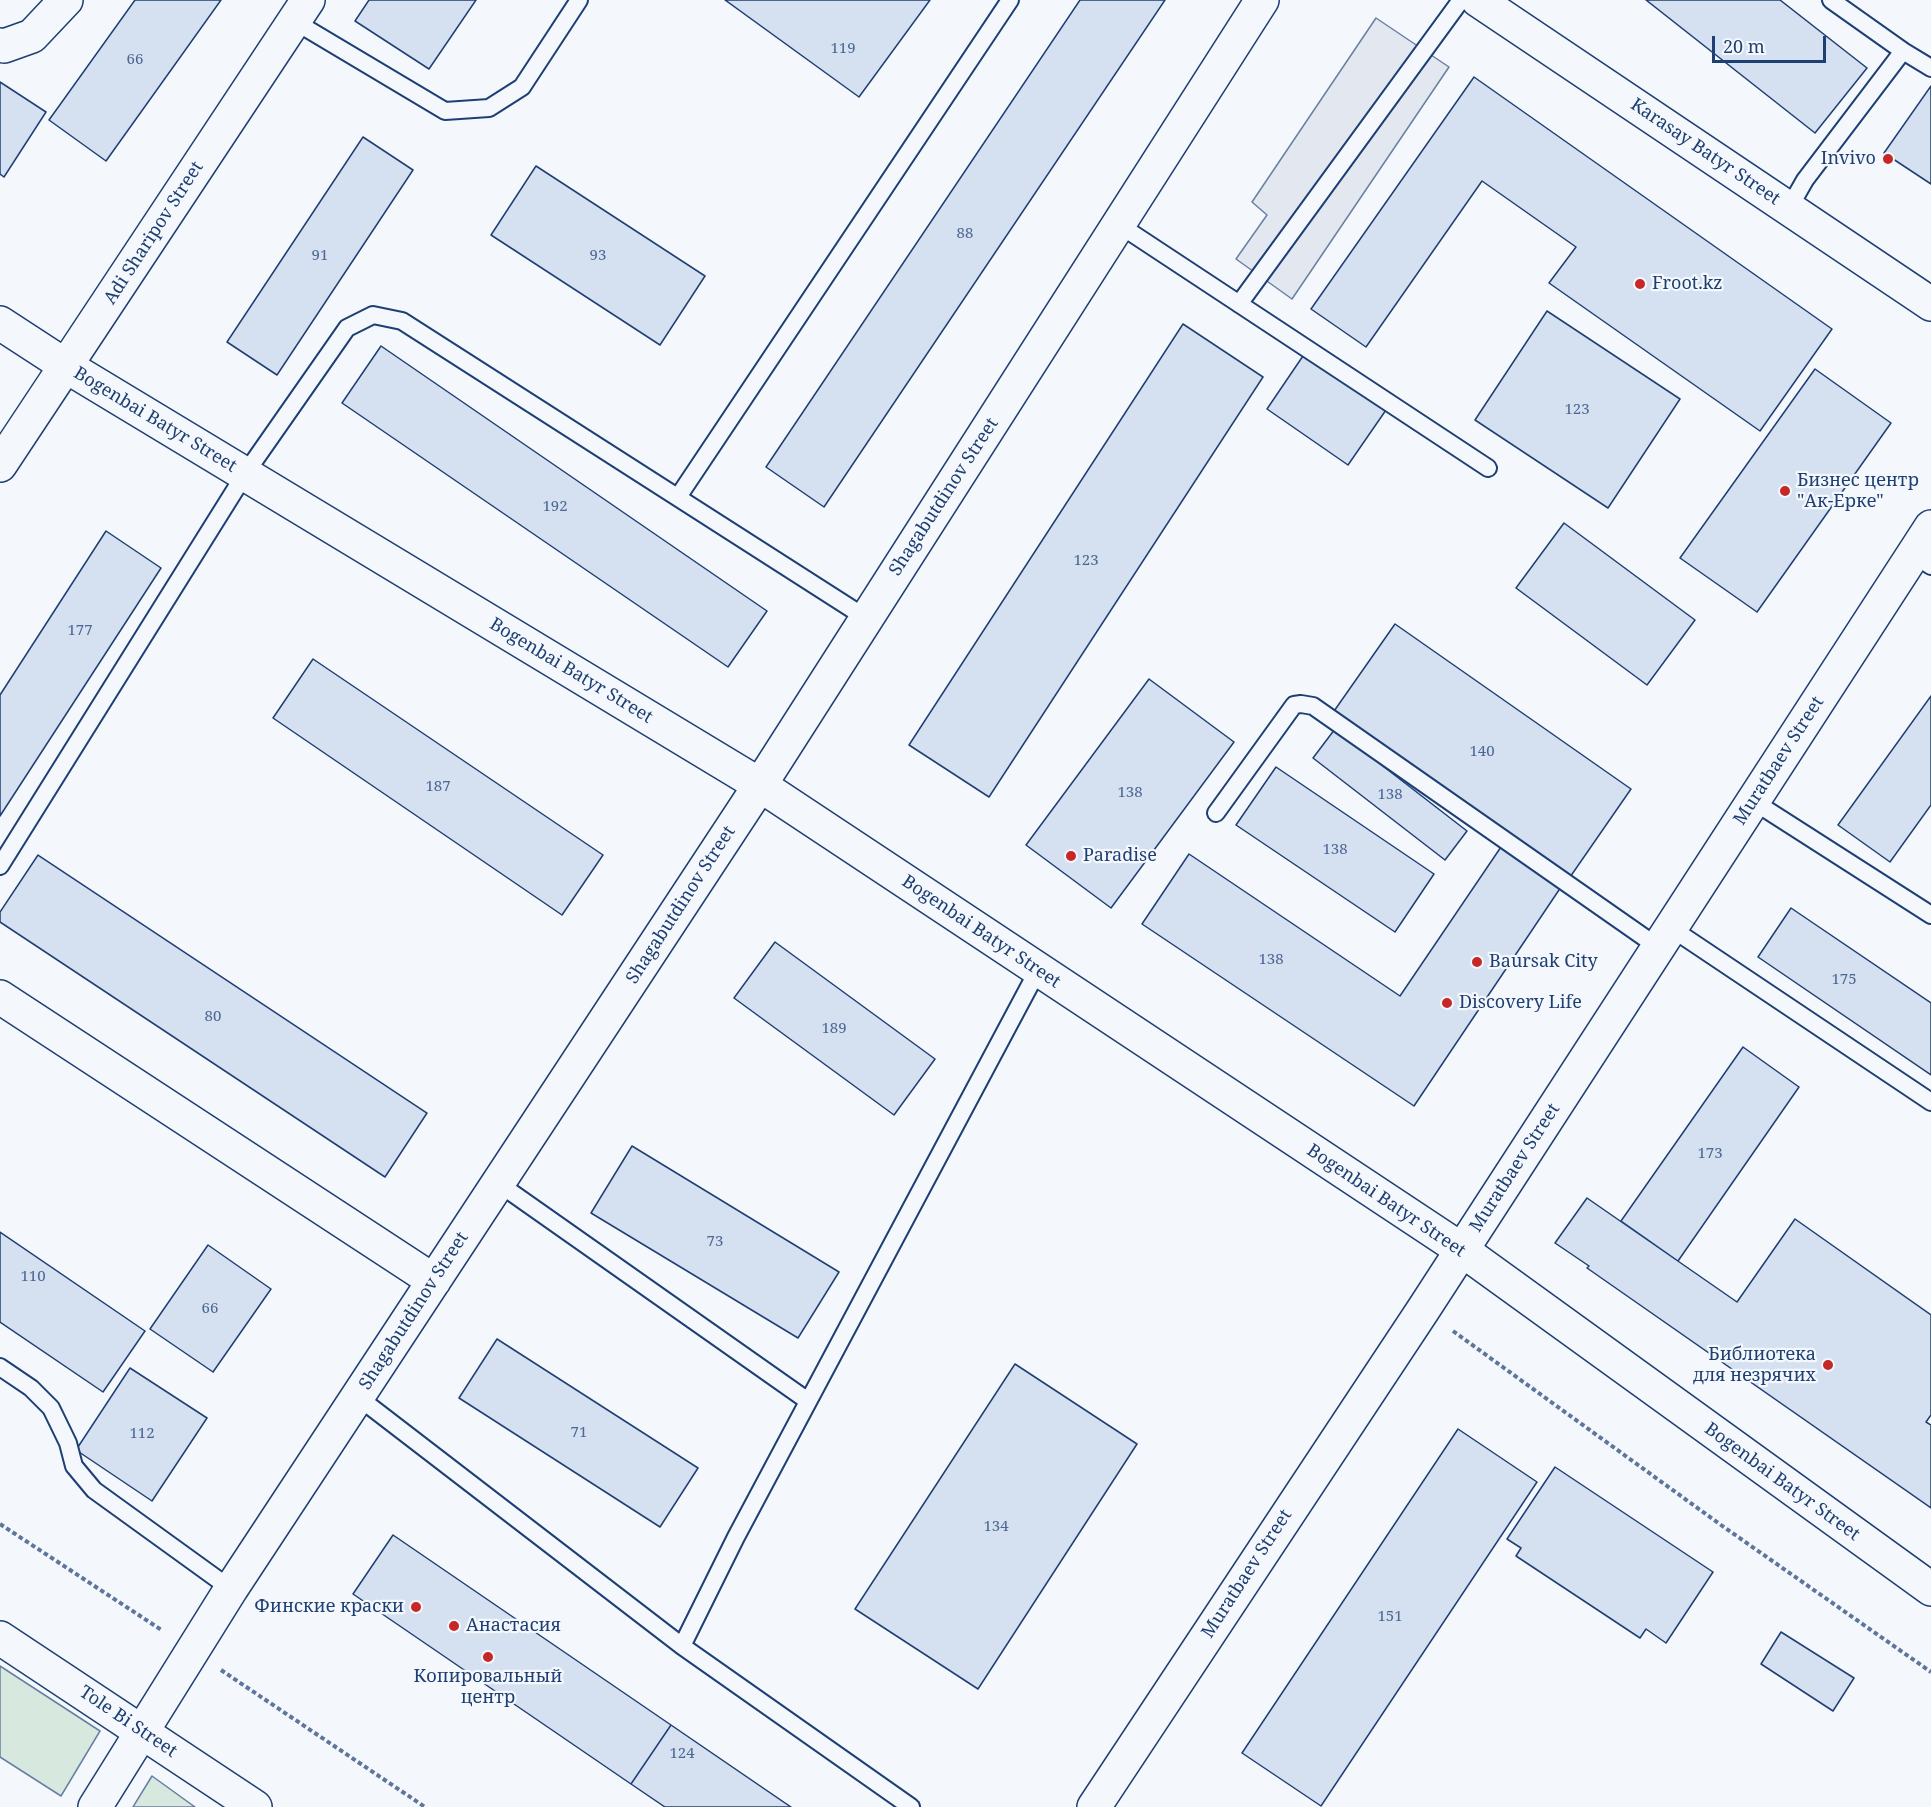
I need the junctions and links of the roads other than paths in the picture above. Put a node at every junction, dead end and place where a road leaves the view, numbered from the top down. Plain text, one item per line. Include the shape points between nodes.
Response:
1 (66, 0) edge
2 (579, 0) edge
3 (1010, 0) edge
4 (1262, 0) edge
5 (1461, 0) edge
6 (1478, 0) edge
7 (1831, 0) edge
8 (301, 10) edge
9 (0, 45) edge
10 (1903, 51) junction
11 (1931, 68) edge
12 (1789, 208) junction
13 (1118, 224) junction
14 (1239, 304) junction
15 (1931, 304) edge
16 (0, 323) edge
17 (66, 366) junction
18 (0, 465) edge
19 (1488, 468) dead end
20 (245, 474) junction
21 (678, 497) junction
22 (1931, 527) edge
23 (1922, 560) edge
24 (866, 618) junction
25 (760, 785) junction
26 (1753, 801) junction
27 (1216, 813) dead end
28 (0, 866) edge
29 (1931, 915) edge
30 (1665, 938) junction
31 (1038, 970) junction
32 (0, 997) edge
33 (1931, 1102) edge
34 (498, 1183) junction
35 (1462, 1250) junction
36 (434, 1281) junction
37 (0, 1367) edge
38 (358, 1396) junction
39 (808, 1401) junction
40 (231, 1589) junction
41 (1931, 1589) edge
42 (0, 1638) edge
43 (682, 1646) junction
44 (143, 1732) junction
45 (95, 1807) edge
46 (255, 1807) edge
47 (910, 1807) edge
48 (1094, 1807) edge

1 - 9 street via 33,36
2 - 8 lane via 522,87 489,108 445,111
3 - 21 lane
4 - 13 street, Shagabutdinov Street
5 - 14 lane
6 - 12 street, Karasay Batyr Street
7 - 10 lane
8 - 17 street, Adi Sharipov Street
10 - 11 lane
10 - 12 lane via 1805,180
12 - 15 street, Karasay Batyr Street
13 - 14 lane
13 - 24 street, Shagabutdinov Street
14 - 19 lane
16 - 17 street, Bogenbai Batyr Street
17 - 18 street, Adi Sharipov Street
17 - 20 street, Bogenbai Batyr Street
20 - 21 lane via 347,328 373,315 402,321
20 - 25 street, Bogenbai Batyr Street
20 - 28 lane
21 - 24 lane
22 - 23 street, Muratbaev Street
23 - 26 street, Muratbaev Street
24 - 25 street, Shagabutdinov Street
25 - 31 street, Bogenbai Batyr Street
25 - 34 street, Shagabutdinov Street
26 - 29 lane
26 - 30 street, Muratbaev Street
27 - 30 lane via 1294,705 1313,706
30 - 33 lane
30 - 35 street, Muratbaev Street
31 - 35 street, Bogenbai Batyr Street
31 - 39 lane
32 - 36 street
34 - 36 street, Shagabutdinov Street
34 - 39 lane
35 - 41 street, Bogenbai Batyr Street
35 - 48 street, Muratbaev Street
36 - 38 street, Shagabutdinov Street
37 - 40 lane via 31,1388 51,1408 74,1466 94,1490
38 - 40 street, Shagabutdinov Street
38 - 43 lane
39 - 43 lane
40 - 44 street, Shagabutdinov Street
42 - 44 street, Tole Bi Street
43 - 47 lane
44 - 45 street, Shagabutdinov Street
44 - 46 street, Tole Bi Street

